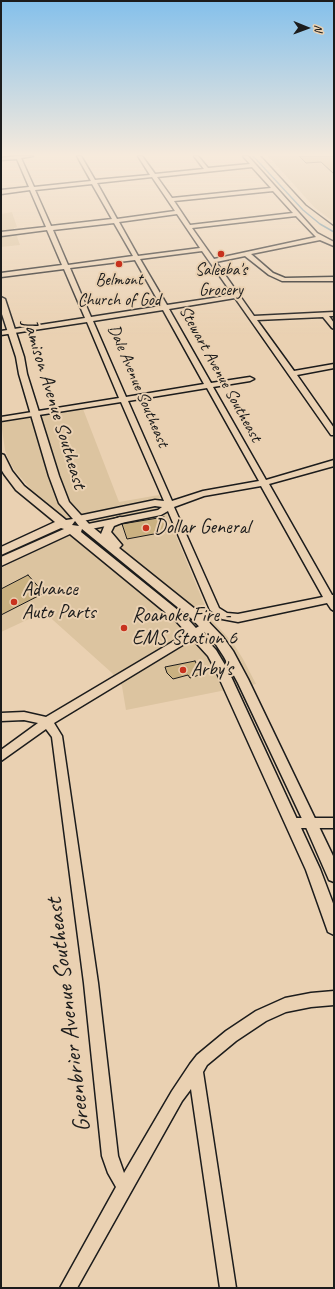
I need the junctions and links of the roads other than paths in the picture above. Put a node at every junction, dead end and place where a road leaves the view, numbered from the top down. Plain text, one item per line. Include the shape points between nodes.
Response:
1 (45, 216) edge
2 (113, 216) edge
3 (148, 216) edge
4 (181, 216) edge
5 (279, 216) edge
6 (299, 216) edge
7 (115, 219) junction
8 (49, 226) junction
9 (189, 227) junction
10 (1, 230) edge
11 (1, 234) edge
12 (321, 238) junction
13 (334, 244) edge
14 (204, 249) junction
15 (247, 254) junction
16 (137, 258) junction
17 (212, 261) junction
18 (67, 267) junction
19 (1, 275) edge
20 (334, 279) edge
21 (237, 296) junction
22 (1, 299) edge
23 (165, 308) junction
24 (324, 314) junction
25 (334, 314) edge
26 (252, 318) junction
27 (89, 320) junction
28 (334, 327) edge
29 (12, 332) junction
30 (1, 333) edge
31 (334, 366) edge
32 (292, 374) junction
33 (250, 379) dead end
34 (210, 386) junction
35 (124, 400) junction
36 (35, 414) junction
37 (1, 419) edge
38 (334, 433) edge
39 (1, 457) edge
40 (334, 463) edge
41 (264, 483) junction
42 (170, 505) junction
43 (120, 520) junction
44 (64, 523) junction
45 (82, 523) junction
46 (73, 531) junction
47 (1, 551) edge
48 (1, 562) edge
49 (130, 564) junction
50 (332, 601) edge
51 (206, 626) junction
52 (194, 632) junction
53 (1, 717) edge
54 (47, 722) junction
55 (1, 756) edge
56 (293, 823) junction
57 (311, 823) junction
58 (334, 823) edge
59 (334, 875) edge
60 (334, 927) edge
61 (334, 998) edge
62 (196, 1069) junction
63 (126, 1186) junction
64 (68, 1288) edge
65 (228, 1288) edge

1 - 8 street, Dale Avenue Southeast
2 - 7 street, Stewart Avenue Southeast
3 - 7 street
4 - 9 street
5 - 9 street
6 - 12 street
7 - 8 street
7 - 16 street, Stewart Avenue Southeast
8 - 10 street
8 - 11 street
8 - 18 street, Dale Avenue Southeast
9 - 14 street
12 - 13 street
12 - 15 street
14 - 16 street
14 - 17 street
15 - 17 street
15 - 20 street via 276,277 284,280
16 - 18 street
16 - 23 street, Stewart Avenue Southeast
17 - 21 street
18 - 19 street
18 - 27 street, Dale Avenue Southeast
21 - 23 street
21 - 26 street
22 - 29 main road, Jamison Avenue Southeast
23 - 27 street
23 - 34 street, Stewart Avenue Southeast
24 - 25 street
24 - 26 street
24 - 28 street
26 - 32 street
27 - 29 street
27 - 35 street, Dale Avenue Southeast
29 - 30 street
29 - 36 main road, Jamison Avenue Southeast
31 - 32 street
32 - 38 street
33 - 34 street
34 - 35 street
34 - 41 street, Stewart Avenue Southeast
35 - 36 street
35 - 42 street, Dale Avenue Southeast
36 - 37 street
36 - 45 main road, Jamison Avenue Southeast via 64,503
39 - 44 main road via 12,479
40 - 41 street
41 - 42 street via 203,494
41 - 50 street, Stewart Avenue Southeast
42 - 43 street via 161,512
42 - 45 street via 155,503
42 - 50 street, Dale Avenue Southeast via 215,610 219,613 238,618
43 - 45 street
43 - 49 main road via 110,524 106,534 124,551
44 - 45 main road
44 - 46 main road
44 - 47 main road
45 - 46 main road
45 - 49 main road, Jamison Avenue Southeast
46 - 48 main road
46 - 52 main road
49 - 51 main road, Jamison Avenue Southeast
51 - 52 street
51 - 57 main road, Jamison Avenue Southeast via 229,654
52 - 54 street
52 - 56 main road via 212,653 222,670
53 - 54 street via 24,716
54 - 55 street
54 - 63 street, Greenbrier Avenue Southeast via 57,736 60,749 90,976 110,1156 113,1168
56 - 57 street
56 - 60 main road via 322,889
57 - 58 street
57 - 59 main road
61 - 62 street via 285,1005 261,1016 210,1053
62 - 63 street via 177,1096
62 - 65 street
63 - 64 street

